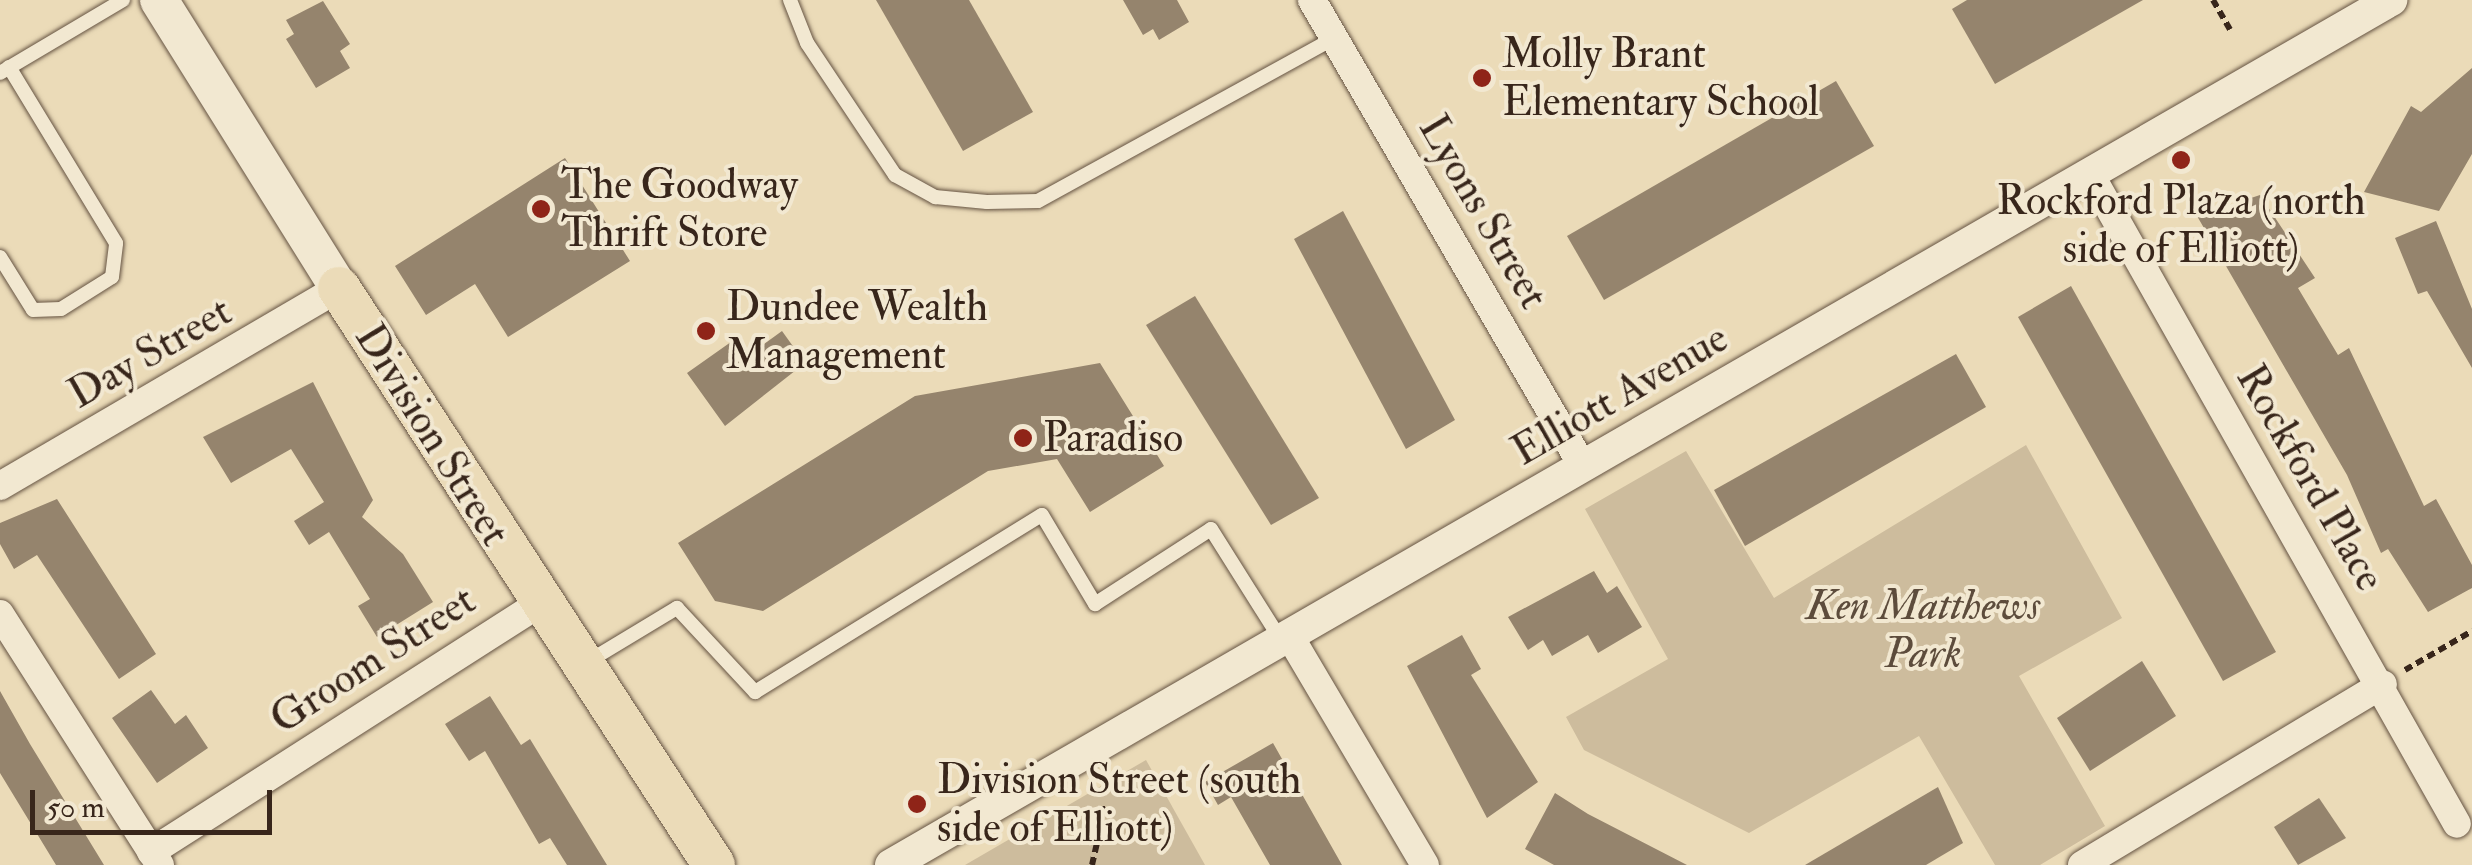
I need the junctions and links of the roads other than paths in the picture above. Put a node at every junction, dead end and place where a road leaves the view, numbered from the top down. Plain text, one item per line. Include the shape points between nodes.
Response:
1 (123, 0) edge
2 (159, 0) edge
3 (790, 0) edge
4 (1312, 0) edge
5 (2391, 0) edge
6 (1335, 38) junction
7 (4, 70) edge
8 (2090, 174) junction
9 (0, 257) edge
10 (340, 288) junction
11 (1582, 465) junction
12 (0, 486) edge
13 (539, 604) junction
14 (0, 614) edge
15 (1285, 637) junction
16 (580, 666) junction
17 (2382, 684) junction
18 (2458, 824) dead end
19 (155, 858) edge
20 (714, 865) edge
21 (891, 865) edge
22 (1425, 865) edge
23 (2082, 865) edge

1 - 7 lane
2 - 10 main road, Division Street
3 - 6 lane via 807,43 895,174 935,197 987,202 1038,200
4 - 6 street, Lyons Street
5 - 8 street, Elliott Avenue
6 - 11 street, Lyons Street
7 - 9 lane via 116,243 112,278 61,309 33,310
8 - 11 street, Elliott Avenue
8 - 17 street, Rockford Place
10 - 12 street, Day Street
10 - 13 main road, Division Street
11 - 15 street, Elliott Avenue
13 - 16 main road, Division Street
13 - 19 street, Groom Street
14 - 19 street
15 - 16 lane via 1210,529 1095,604 1042,515 755,692 677,608
15 - 21 street, Elliott Avenue
15 - 22 street
16 - 20 main road, Division Street
17 - 18 street, Rockford Place
17 - 23 street

